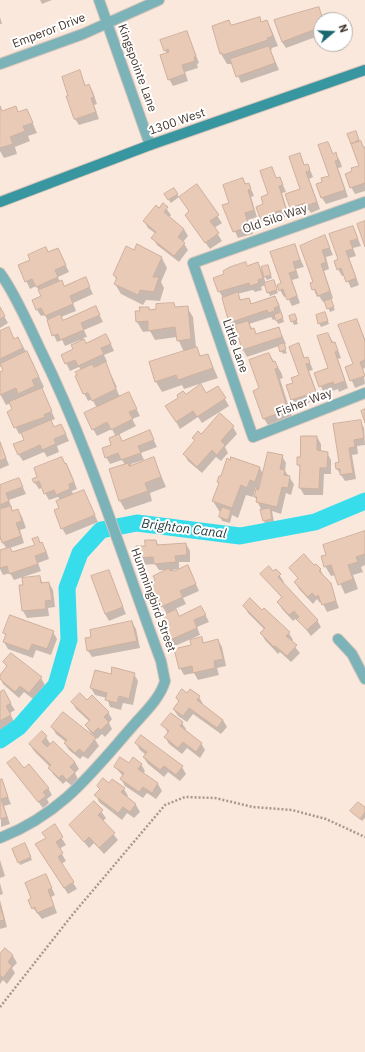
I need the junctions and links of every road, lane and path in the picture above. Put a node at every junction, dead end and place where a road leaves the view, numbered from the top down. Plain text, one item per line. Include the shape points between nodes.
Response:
1 (99, 0) edge
2 (158, 0) edge
3 (106, 22) junction
4 (0, 64) edge
5 (365, 70) edge
6 (150, 145) junction
7 (0, 202) edge
8 (365, 202) edge
9 (193, 263) joint
10 (0, 274) edge
11 (365, 393) edge
12 (253, 437) joint
13 (338, 638) dead end
14 (365, 679) edge
15 (365, 837) edge
16 (0, 838) edge
17 (0, 1007) edge

1 - 3 street, Kingspointe Lane
2 - 3 street, Emperor Drive
3 - 4 street, Emperor Drive via 83,34
3 - 6 street, Kingspointe Lane
5 - 6 street, 1300 West
6 - 7 street, 1300 West
8 - 9 street, Old Silo Way
9 - 12 street, Little Lane
10 - 16 street, Hummingbird Street via 33,334 65,402 161,661 165,681 156,698 67,799 33,822
11 - 12 street, Fisher Way
13 - 14 street via 352,654
15 - 17 path via 326,819 292,810 254,807 215,798 186,796 165,805 73,914

